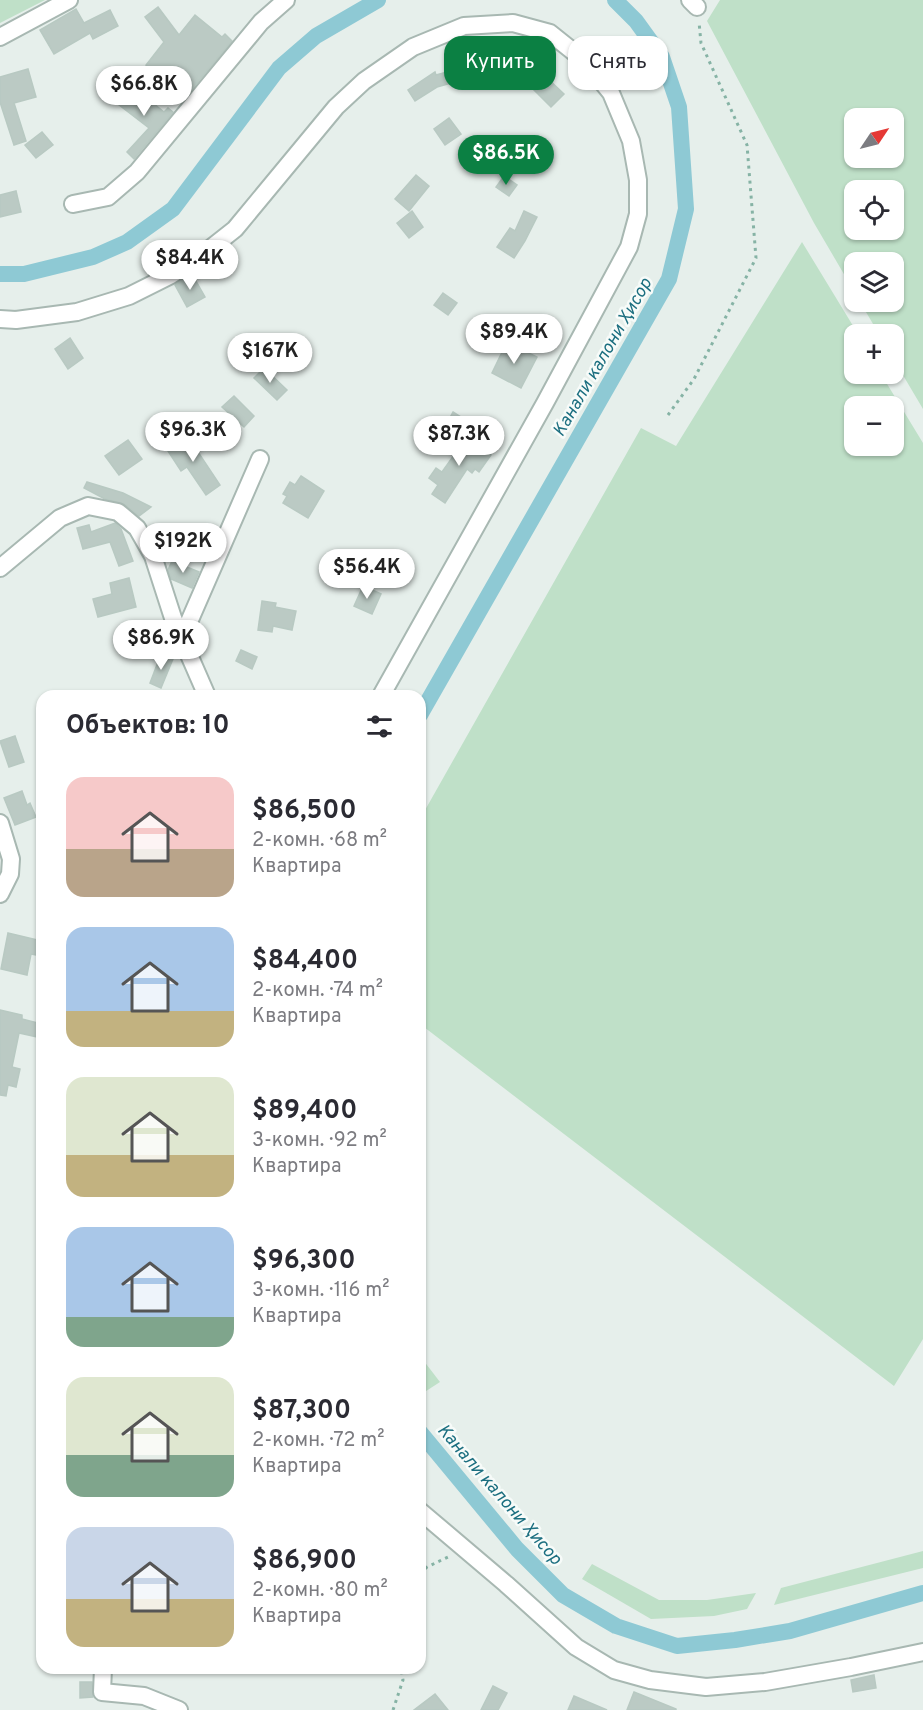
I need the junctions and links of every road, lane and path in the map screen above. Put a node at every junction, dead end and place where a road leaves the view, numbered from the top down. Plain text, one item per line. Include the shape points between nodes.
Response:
1 (69, 0) edge
2 (286, 0) edge
3 (693, 3) edge
4 (0, 36) edge
5 (73, 204) dead end
6 (0, 319) edge
7 (668, 415) dead end
8 (260, 459) dead end
9 (0, 568) edge
10 (182, 638) junction
11 (204, 690) edge
12 (384, 690) edge
13 (0, 823) edge
14 (0, 894) edge
15 (426, 1516) edge
16 (465, 1549) junction
17 (426, 1568) edge
18 (923, 1652) edge
19 (103, 1674) edge
20 (402, 1674) edge
21 (179, 1710) edge
22 (393, 1710) edge

1 - 4 street
2 - 5 street via 261,22 137,172 108,196
3 - 7 path via 701,43 747,145 756,258 693,378
6 - 12 street via 76,312 129,296 202,255 235,229 336,107 364,81 413,47 464,26 513,23 550,33 585,61 611,93 631,141 638,180 638,214 629,248
8 - 10 street
9 - 10 street via 60,518 88,506 118,512 137,528 153,556
10 - 11 street
13 - 14 street via 11,859 10,874
15 - 16 street
16 - 17 path
16 - 18 street via 576,1647 614,1670 650,1680 706,1687 765,1682
19 - 21 street via 102,1692 144,1696
20 - 22 path

